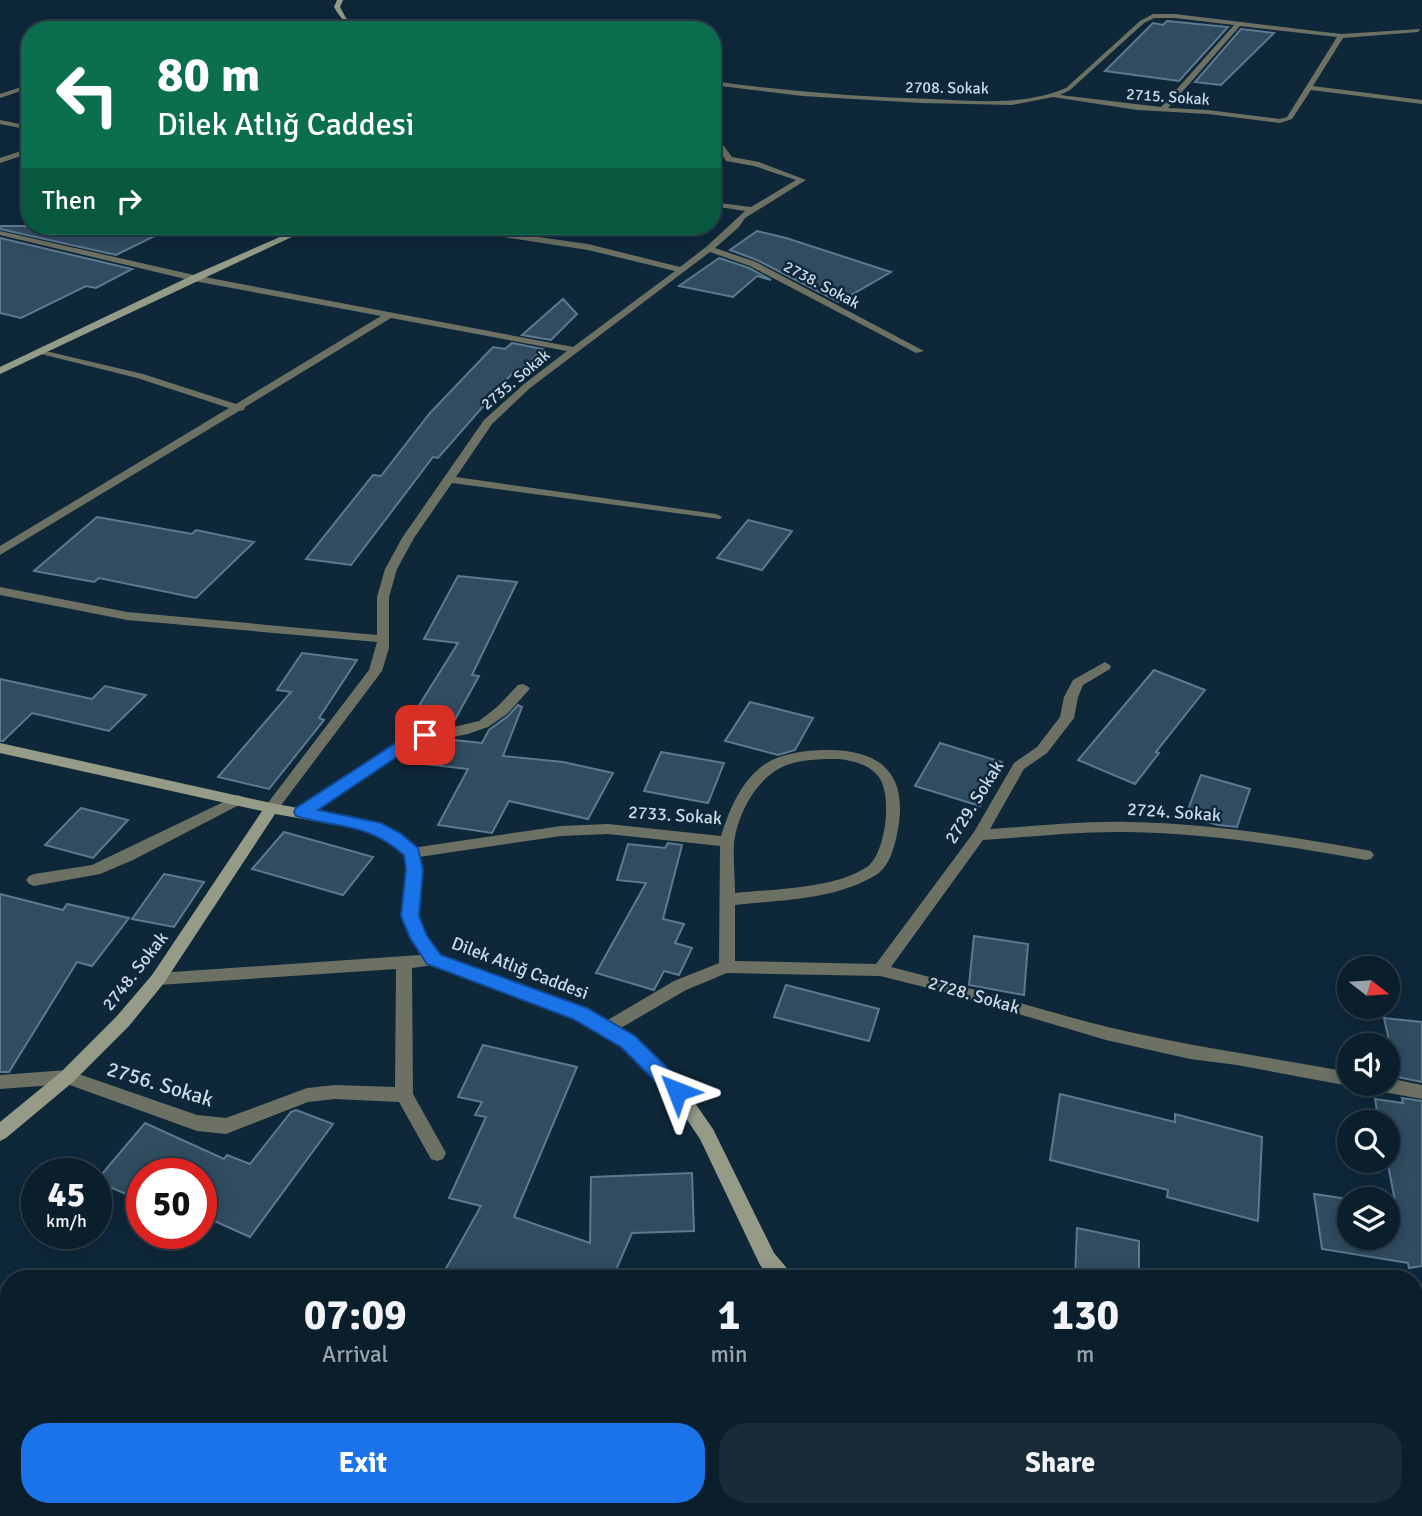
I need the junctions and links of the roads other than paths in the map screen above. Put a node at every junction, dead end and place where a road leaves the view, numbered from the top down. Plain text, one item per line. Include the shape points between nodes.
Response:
1 (340, 0) edge
2 (347, 20) joint
3 (332, 21) edge
4 (1238, 24) junction
5 (1418, 30) dead end
6 (1341, 36) junction
7 (721, 84) edge
8 (1310, 88) junction
9 (21, 89) edge
10 (0, 96) edge
11 (1055, 96) junction
12 (1422, 102) edge
13 (1162, 110) junction
14 (0, 122) edge
15 (21, 126) edge
16 (721, 147) edge
17 (0, 153) edge
18 (21, 153) edge
19 (14, 156) junction
20 (21, 157) edge
21 (0, 161) edge
22 (721, 205) edge
23 (755, 210) junction
24 (0, 233) edge
25 (291, 235) edge
26 (506, 235) edge
27 (709, 250) junction
28 (682, 270) junction
29 (194, 278) junction
30 (390, 315) junction
31 (574, 350) junction
32 (40, 351) junction
33 (919, 351) dead end
34 (0, 371) edge
35 (240, 408) junction
36 (449, 479) junction
37 (716, 517) dead end
38 (0, 551) edge
39 (0, 591) edge
40 (383, 639) junction
41 (1105, 666) dead end
42 (523, 688) dead end
43 (0, 748) edge
44 (238, 800) junction
45 (271, 808) junction
46 (302, 812) junction
47 (979, 835) junction
48 (727, 842) junction
49 (412, 853) junction
50 (1366, 855) dead end
51 (34, 880) dead end
52 (727, 900) junction
53 (434, 960) junction
54 (404, 962) junction
55 (727, 967) junction
56 (880, 970) junction
57 (158, 979) junction
58 (607, 1029) junction
59 (67, 1077) junction
60 (1337, 1077) edge
61 (0, 1082) edge
62 (1400, 1088) edge
63 (1422, 1092) edge
64 (404, 1095) junction
65 (0, 1133) edge
66 (437, 1153) dead end
67 (776, 1270) edge

1 - 2 street via 337,7
2 - 3 street
4 - 6 street
4 - 11 street, 2708. Sokak via 1153,16 1077,83
4 - 13 street
5 - 6 street
6 - 8 street
7 - 11 street, 2708. Sokak via 883,100 998,102
8 - 12 street
8 - 13 street, 2715. Sokak via 1290,118 1280,121
9 - 10 street
11 - 13 street, 2715. Sokak
14 - 15 street
16 - 23 street, 2735. Sokak via 729,159 802,180
17 - 19 street
18 - 19 street
19 - 20 street
19 - 21 street
22 - 23 street
23 - 27 street, 2735. Sokak via 742,216
24 - 29 street
25 - 29 street
26 - 28 street via 588,247
27 - 28 street, 2735. Sokak
27 - 33 street, 2738. Sokak via 753,264
28 - 31 street, 2735. Sokak
29 - 30 street
29 - 32 street
30 - 31 street
30 - 35 street
31 - 36 street, 2735. Sokak via 504,405
32 - 34 street
32 - 35 street
35 - 38 street
36 - 37 street
36 - 40 street, 2735. Sokak via 391,569 383,597
39 - 40 street via 127,616
40 - 45 street, 2735. Sokak via 375,671
41 - 47 street, 2729. Sokak via 1078,683 1067,718 1042,750 1019,766
42 - 46 street via 478,727 425,735 408,743
43 - 44 street
44 - 45 street
44 - 51 street via 95,870
45 - 46 street
45 - 57 street, 2748. Sokak
46 - 49 street via 375,827
47 - 50 street, 2724. Sokak via 1162,828
47 - 56 street, 2729. Sokak
48 - 49 street, 2733. Sokak via 608,829 561,831
48 - 52 street
48 - 52 street, 2733. Sokak via 750,788 765,771 786,760 842,753 866,758 884,772 894,791 895,813 885,853 875,869 823,887
49 - 53 street, Dilek Atlığ Caddesi via 410,916
52 - 55 street
53 - 54 street
53 - 58 street, Dilek Atlığ Caddesi via 580,1013
54 - 57 street
54 - 64 street
55 - 56 street, 2728. Sokak
55 - 58 street, 2728. Sokak via 706,972
56 - 60 street, 2728. Sokak via 1142,1041
57 - 59 street, 2748. Sokak
58 - 67 street, Dilek Atlığ Caddesi via 628,1041 677,1091 706,1134
59 - 61 street
59 - 64 street, 2756. Sokak via 197,1123 226,1126 307,1095
59 - 65 street, 2748. Sokak
62 - 63 street
64 - 66 street

